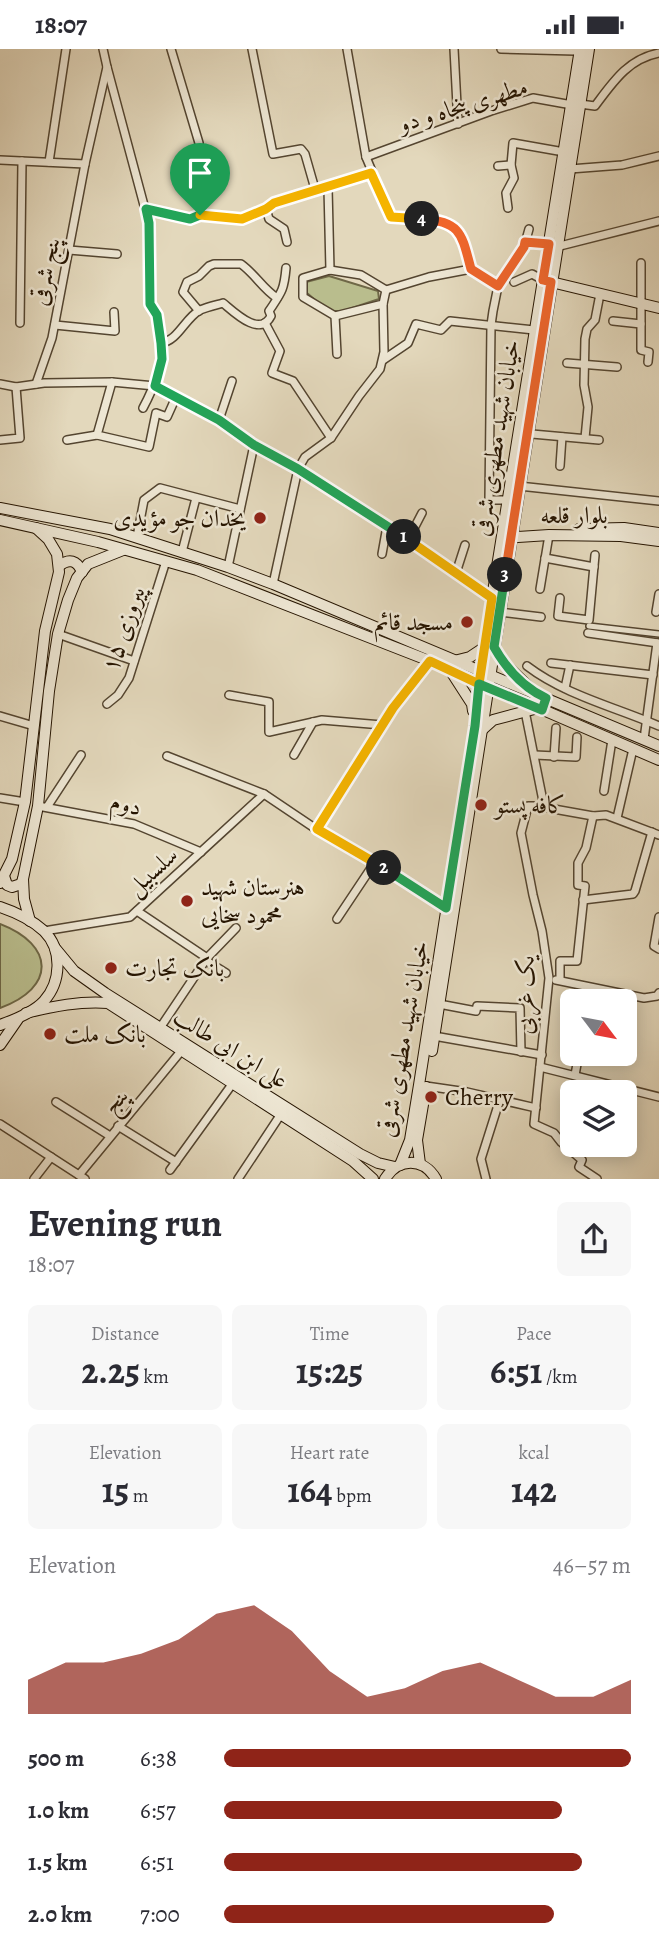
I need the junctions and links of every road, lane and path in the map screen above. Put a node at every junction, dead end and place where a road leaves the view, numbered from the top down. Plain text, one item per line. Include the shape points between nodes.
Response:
1 (65, 49) edge
2 (103, 49) edge
3 (171, 49) edge
4 (253, 49) edge
5 (347, 49) edge
6 (454, 49) edge
7 (501, 49) edge
8 (589, 49) edge
9 (578, 50) edge
10 (659, 53) edge
11 (107, 67) junction
12 (576, 105) junction
13 (458, 124) junction
14 (199, 143) dead end
15 (564, 152) junction
16 (659, 156) edge
17 (366, 157) junction
18 (0, 160) edge
19 (22, 161) junction
20 (49, 162) junction
21 (85, 164) junction
22 (511, 165) junction
23 (498, 166) dead end
24 (570, 169) junction
25 (371, 173) junction
26 (208, 182) dead end
27 (328, 188) junction
28 (315, 189) junction
29 (508, 208) dead end
30 (146, 209) junction
31 (266, 209) junction
32 (200, 215) junction
33 (659, 221) edge
34 (529, 229) dead end
35 (287, 242) dead end
36 (525, 242) junction
37 (552, 245) junction
38 (69, 250) junction
39 (117, 254) dead end
40 (641, 263) dead end
41 (286, 268) dead end
42 (471, 269) junction
43 (330, 270) junction
44 (547, 281) junction
45 (514, 282) dead end
46 (498, 286) junction
47 (387, 290) junction
48 (600, 294) junction
49 (277, 298) junction
50 (640, 303) junction
51 (383, 304) junction
52 (659, 308) edge
53 (199, 311) junction
54 (114, 312) dead end
55 (335, 316) junction
56 (613, 321) dead end
57 (20, 323) dead end
58 (265, 323) junction
59 (641, 324) junction
60 (55, 325) junction
61 (491, 325) junction
62 (534, 330) junction
63 (161, 343) junction
64 (337, 354) dead end
65 (382, 361) junction
66 (648, 362) dead end
67 (567, 363) dead end
68 (583, 364) junction
69 (617, 367) dead end
70 (232, 381) dead end
71 (111, 382) junction
72 (0, 384) edge
73 (36, 384) junction
74 (155, 386) junction
75 (16, 387) junction
76 (176, 397) junction
77 (143, 408) dead end
78 (219, 420) junction
79 (532, 434) dead end
80 (97, 435) junction
81 (562, 437) junction
82 (331, 438) junction
83 (585, 438) junction
84 (0, 440) edge
85 (67, 440) dead end
86 (599, 440) dead end
87 (254, 445) junction
88 (560, 466) dead end
89 (298, 469) junction
90 (519, 486) junction
91 (197, 498) junction
92 (508, 500) junction
93 (659, 501) edge
94 (0, 508) edge
95 (240, 509) junction
96 (422, 513) dead end
97 (0, 520) edge
98 (387, 526) junction
99 (36, 528) junction
100 (512, 533) junction
101 (659, 533) edge
102 (549, 535) junction
103 (136, 537) junction
104 (408, 540) junction
105 (659, 541) edge
106 (465, 545) dead end
107 (124, 549) junction
108 (182, 552) junction
109 (382, 554) dead end
110 (595, 555) dead end
111 (545, 558) junction
112 (166, 561) junction
113 (58, 566) junction
114 (228, 567) junction
115 (594, 568) junction
116 (82, 572) junction
117 (456, 573) junction
118 (273, 584) junction
119 (540, 589) dead end
120 (659, 594) edge
121 (560, 597) dead end
122 (492, 598) junction
123 (656, 612) dead end
124 (500, 613) junction
125 (541, 617) dead end
126 (589, 626) junction
127 (659, 633) edge
128 (58, 634) junction
129 (658, 643) edge
130 (489, 647) junction
131 (134, 660) junction
132 (430, 661) junction
133 (551, 663) dead end
134 (452, 665) junction
135 (569, 665) junction
136 (527, 666) dead end
137 (486, 673) junction
138 (653, 675) junction
139 (484, 686) junction
140 (565, 688) junction
141 (229, 695) dead end
142 (542, 696) junction
143 (107, 704) dead end
144 (540, 709) junction
145 (525, 711) junction
146 (0, 716) edge
147 (647, 720) junction
148 (313, 722) junction
149 (382, 725) junction
150 (34, 726) junction
151 (659, 726) edge
152 (479, 728) junction
153 (556, 728) dead end
154 (578, 737) dead end
155 (644, 739) junction
156 (604, 740) junction
157 (659, 745) edge
158 (634, 749) junction
159 (80, 755) dead end
160 (293, 755) dead end
161 (535, 755) junction
162 (167, 756) dead end
163 (554, 757) junction
164 (659, 760) edge
165 (604, 791) dead end
166 (264, 795) junction
167 (0, 798) edge
168 (24, 802) junction
169 (42, 806) junction
170 (540, 806) junction
171 (593, 816) junction
172 (617, 818) junction
173 (317, 829) junction
174 (656, 834) edge
175 (201, 852) junction
176 (375, 862) junction
177 (23, 879) junction
178 (2, 880) edge
179 (583, 900) junction
180 (0, 907) edge
181 (446, 908) junction
182 (136, 911) junction
183 (659, 917) edge
184 (337, 919) dead end
185 (30, 921) junction
186 (236, 928) dead end
187 (44, 931) junction
188 (55, 948) junction
189 (659, 949) edge
190 (206, 959) junction
191 (226, 973) dead end
192 (549, 978) junction
193 (560, 981) junction
194 (604, 989) edge
195 (659, 993) edge
196 (637, 996) edge
197 (439, 1004) junction
198 (23, 1015) junction
199 (0, 1025) edge
200 (160, 1028) junction
201 (434, 1036) junction
202 (0, 1045) edge
203 (182, 1050) junction
204 (521, 1052) junction
205 (542, 1055) junction
206 (577, 1066) edge
207 (540, 1067) junction
208 (575, 1075) junction
209 (233, 1083) junction
210 (426, 1086) junction
211 (659, 1097) edge
212 (500, 1099) junction
213 (56, 1101) dead end
214 (536, 1108) junction
215 (281, 1114) junction
216 (0, 1124) edge
217 (118, 1126) junction
218 (110, 1136) junction
219 (51, 1157) junction
220 (176, 1162) junction
221 (420, 1164) junction
222 (397, 1166) junction
223 (170, 1170) dead end
224 (82, 1177) edge
225 (34, 1179) edge
226 (238, 1179) edge
227 (373, 1179) edge
228 (385, 1179) edge
229 (436, 1179) edge
230 (486, 1179) edge
231 (597, 1179) edge

1 - 20 street
2 - 11 street
3 - 14 street
4 - 28 street via 273,154 301,149
5 - 17 street
6 - 13 street
7 - 9 street
8 - 12 main road, خیابان شهید مطهری شرقی
9 - 12 main road, خیابان شهید مطهری شرقی
10 - 12 street via 630,64 595,106
11 - 21 street, پنج شرقی
11 - 30 street
12 - 13 street, مطهری پنجاه و دو via 533,98
12 - 15 main road, خیابان شهید مطهری شرقی
12 - 24 main road, خیابان شهید مطهری شرقی
13 - 17 street, مطهری پنجاه و دو
15 - 22 street via 513,143
15 - 37 main road, خیابان شهید مطهری شرقی
16 - 24 street via 622,165
17 - 25 street
18 - 19 street
19 - 20 street
19 - 57 street
20 - 21 street
21 - 38 street, پنج شرقی
22 - 23 street
22 - 29 street via 514,178 506,193
24 - 37 main road, خیابان شهید مطهری شرقی
25 - 27 street
25 - 42 street via 391,217 428,219 456,228
26 - 32 street
27 - 28 street
27 - 43 street
28 - 31 street
30 - 32 street via 190,219
30 - 63 street via 150,304 157,315
31 - 32 street via 242,219
31 - 35 street via 269,219 284,229
33 - 37 street
34 - 36 street
36 - 37 street
36 - 46 street
37 - 44 main road, خیابان شهید مطهری شرقی
38 - 39 street
38 - 60 street, پنج شرقی
40 - 50 street
41 - 49 street via 284,288
42 - 46 street
42 - 47 street
43 - 47 street via 361,275
43 - 55 street via 303,278 303,297
44 - 45 street via 532,274
44 - 48 main road
44 - 62 main road, خیابان شهید مطهری شرقی
44 - 90 main road, خیابان شهید مطهری شرقی
46 - 61 street
47 - 51 street
48 - 50 main road
48 - 68 street via 595,320 587,329
49 - 53 street via 241,264 214,264 187,282 183,292
49 - 58 street via 269,311 270,321
50 - 52 main road
50 - 59 street
51 - 55 street
51 - 65 street
53 - 58 street via 223,303 246,322
53 - 63 street via 168,342
54 - 60 street via 115,331
55 - 64 street
56 - 59 street
58 - 82 street via 280,351 272,373 293,381
59 - 66 street via 640,350 649,352
60 - 73 street, پنج شرقی
61 - 62 street
61 - 65 street via 450,321 441,330 416,324 408,343
61 - 92 street via 489,500
62 - 92 main road, خیابان شهید مطهری شرقی
63 - 74 street
65 - 82 street
67 - 68 street
68 - 69 street
68 - 83 street via 589,407
70 - 78 street
71 - 73 street
71 - 74 street
71 - 80 street
72 - 75 street
73 - 75 street
74 - 76 street
74 - 77 street
75 - 84 street via 20,438
76 - 78 street
76 - 80 street via 167,417 156,413 149,447
78 - 87 street
79 - 81 street
80 - 85 street
81 - 83 street
81 - 88 street
82 - 89 street via 305,457
83 - 86 street
87 - 89 street
87 - 95 street
89 - 98 street
89 - 118 street
90 - 93 street
90 - 100 main road, خیابان شهید مطهری شرقی
91 - 95 street
91 - 103 street via 160,488 144,500
91 - 108 street
92 - 122 main road, خیابان شهید مطهری شرقی
94 - 103 main road
95 - 114 street
96 - 104 street
97 - 99 main road
98 - 104 street
98 - 109 street
99 - 107 main road
99 - 113 main road via 57,554
100 - 101 main road, بلوار قلعه via 624,528
100 - 102 main road, بلوار قلعه via 518,537
100 - 124 main road, خیابان شهید مطهری شرقی
102 - 105 main road, بلوار قلعه
102 - 111 street
103 - 108 main road
104 - 117 street
106 - 117 street
107 - 112 main road
107 - 116 main road via 88,564
108 - 114 main road
110 - 115 street
111 - 115 street
111 - 119 street
112 - 131 street, پیروزی ۱۵
112 - 132 main road
113 - 116 main road via 72,561
113 - 150 main road
114 - 118 main road
115 - 126 street
116 - 128 main road
117 - 122 street
118 - 134 main road
120 - 123 street
121 - 126 street via 558,616
122 - 130 main road, خیابان شهید مطهری شرقی
124 - 125 street
124 - 130 main road, خیابان شهید مطهری شرقی
126 - 127 street
126 - 129 street
128 - 131 street
128 - 169 main road via 49,691
129 - 138 street
130 - 134 main road
130 - 137 main road, خیابان شهید مطهری شرقی
130 - 142 main road
131 - 143 street, پیروزی ۱۵ via 129,678
132 - 134 main road
132 - 149 street
133 - 135 street
134 - 137 main road
134 - 139 main road
134 - 152 main road
135 - 138 street
135 - 140 street
136 - 140 street
137 - 139 main road, خیابان شهید مطهری شرقی
137 - 142 main road
138 - 147 street
139 - 144 main road
139 - 152 main road, خیابان شهید مطهری شرقی
140 - 147 street
141 - 148 street via 270,703 269,732
142 - 144 main road
142 - 155 main road
144 - 145 main road
144 - 156 main road
145 - 152 main road
145 - 161 street
146 - 150 street
147 - 151 street
147 - 155 street
148 - 149 street
148 - 160 street
149 - 173 street
150 - 168 main road
152 - 181 main road, خیابان شهید مطهری شرقی
152 - 197 main road, خیابان شهید مطهری شرقی
153 - 163 street
154 - 163 street via 576,757
155 - 157 main road
156 - 158 main road
156 - 165 street
158 - 164 main road
158 - 172 street
159 - 169 street
161 - 163 street
161 - 170 street
162 - 166 street
166 - 173 street
166 - 175 street, سلسبیل
167 - 168 street
168 - 178 main road via 12,859
169 - 175 street, دوم via 134,824
169 - 177 main road
170 - 171 street
170 - 192 street, یک غربی via 528,806 521,833
171 - 172 street
171 - 179 street via 578,863 578,885 585,886
172 - 174 street
173 - 176 street
174 - 179 street via 633,894
175 - 182 street, سلسبیل
176 - 181 street
176 - 184 street
177 - 178 main road via 17,887
177 - 185 main road
179 - 193 street via 576,961 561,961
180 - 185 main road
181 - 222 main road, خیابان شهید مطهری شرقی via 410,1140
182 - 187 street, سلسبیل via 130,917
182 - 190 street
183 - 189 street via 654,946
185 - 187 main road
186 - 190 street
187 - 188 main road, علی ابن ابی طالب
188 - 198 main road via 58,968 54,987 42,1003
188 - 200 main road, علی ابن ابی طالب via 74,971
190 - 191 street
190 - 200 street
192 - 193 street
192 - 205 street, یک غربی
193 - 194 street
195 - 196 street
197 - 201 main road, خیابان شهید مطهری شرقی
197 - 204 street via 476,1011 477,1006 520,1009
198 - 199 main road
198 - 202 main road
198 - 203 main road, علی ابن ابی طالب via 59,1005 108,1003
200 - 222 main road, علی ابن ابی طالب via 369,1159
201 - 204 street
201 - 210 main road, خیابان شهید مطهری شرقی
203 - 209 main road, علی ابن ابی طالب
203 - 217 street, پنج
204 - 205 street
205 - 207 street, یک غربی
206 - 208 street
207 - 208 street
207 - 214 street, یک غربی
208 - 211 street
209 - 215 main road, علی ابن ابی طالب
209 - 220 street
210 - 212 street
210 - 221 main road, خیابان شهید مطهری شرقی via 417,1140
212 - 214 street
212 - 230 street via 481,1159
213 - 218 street
214 - 231 street via 534,1124 555,1133 582,1160 579,1167
215 - 226 street
215 - 227 main road, علی ابن ابی طالب
216 - 219 street
217 - 218 street, پنج
217 - 220 street
218 - 224 street, پنج
219 - 224 street
219 - 225 street
220 - 223 street
221 - 222 main road
221 - 229 main road
222 - 228 main road

